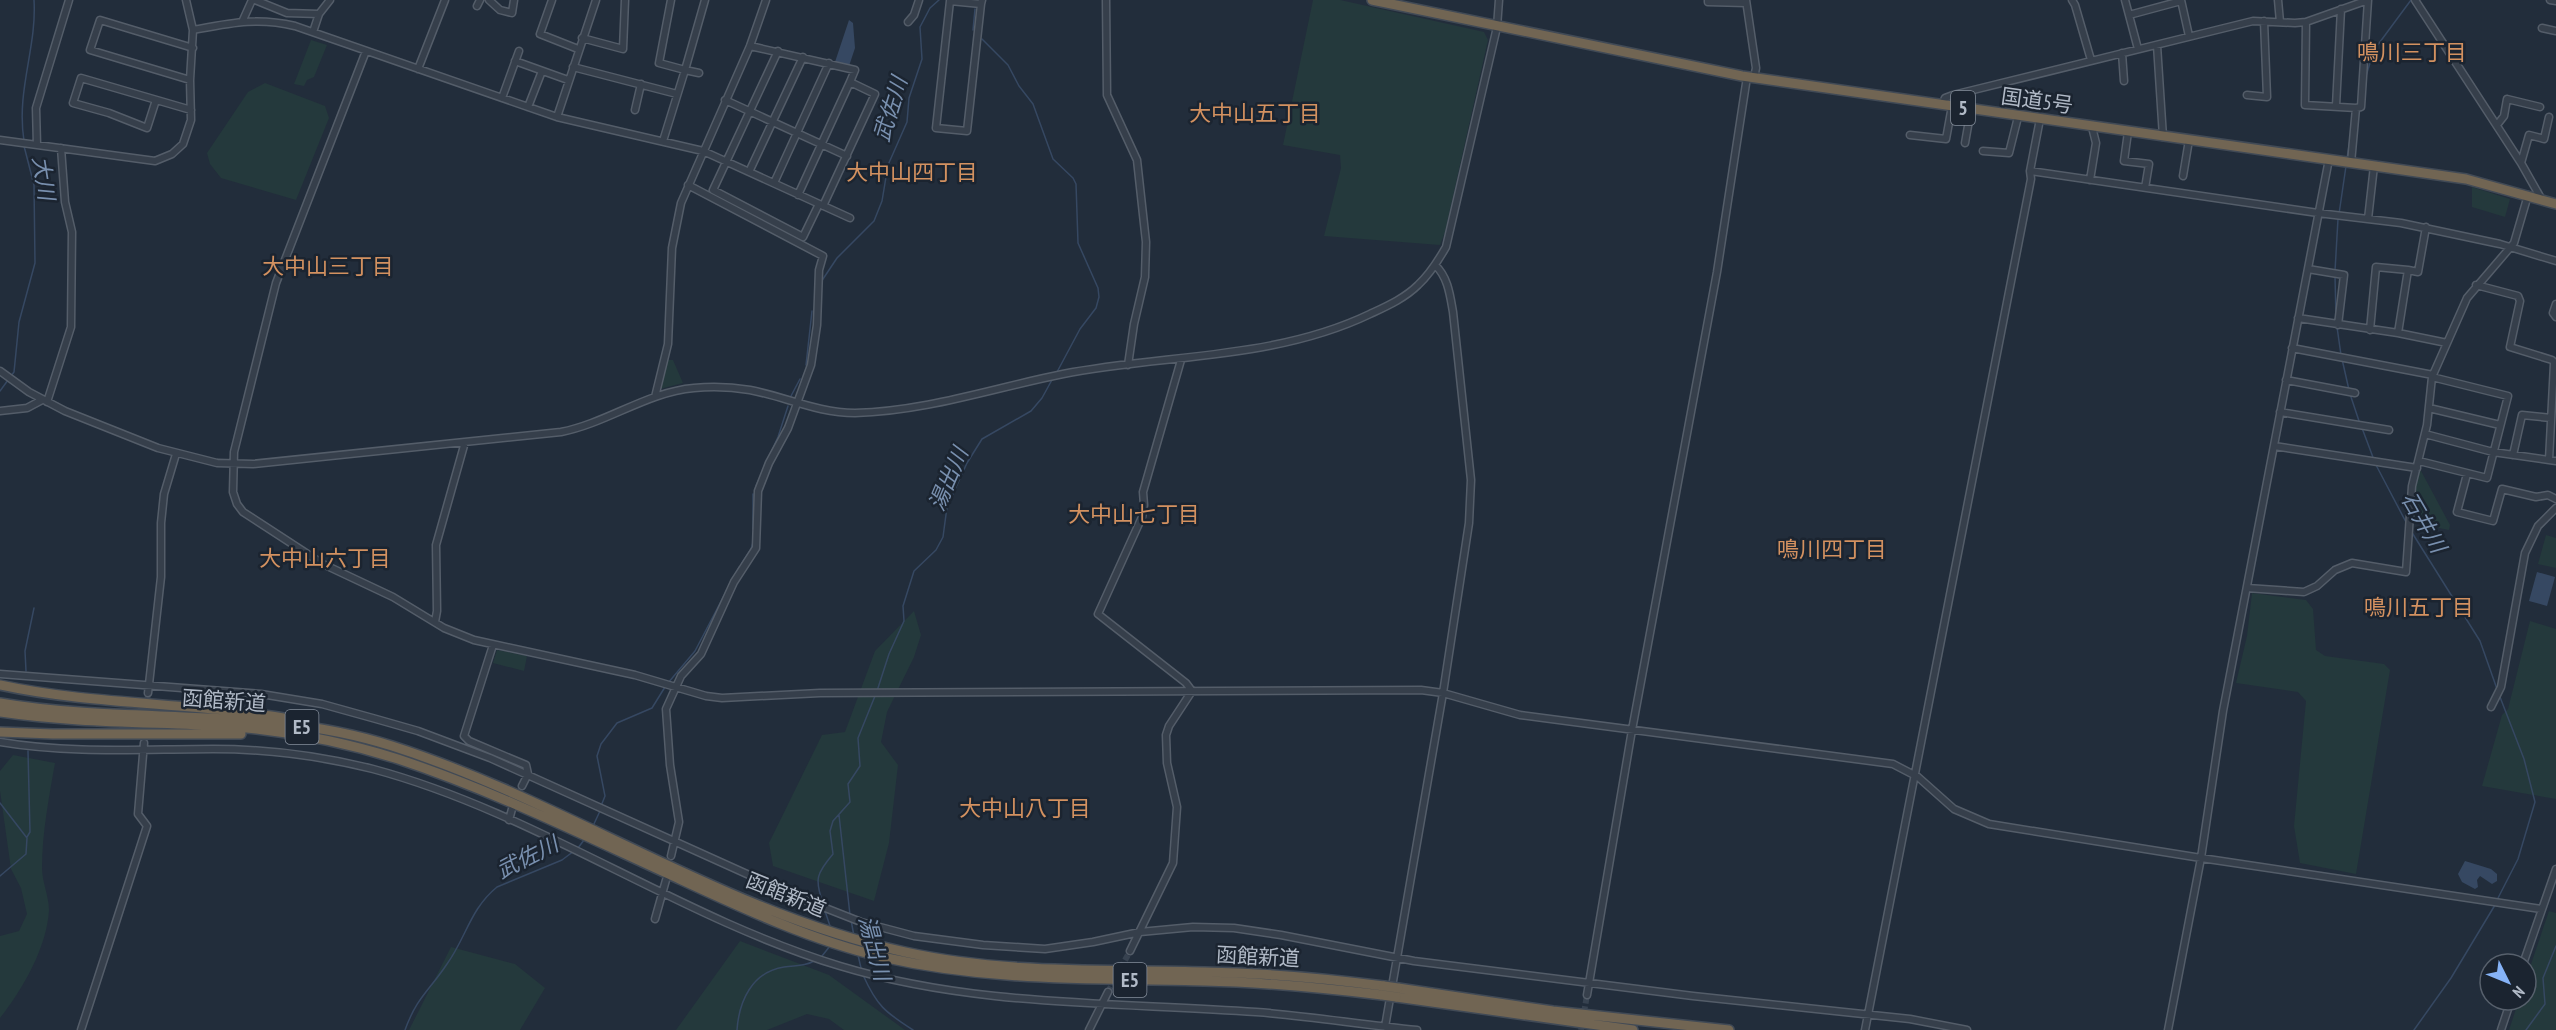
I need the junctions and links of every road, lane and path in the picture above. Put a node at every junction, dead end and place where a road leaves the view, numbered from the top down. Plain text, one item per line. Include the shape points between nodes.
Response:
1 (69, 0) edge
2 (186, 0) edge
3 (253, 0) edge
4 (330, 0) edge
5 (445, 0) edge
6 (489, 0) edge
7 (514, 0) edge
8 (552, 0) edge
9 (625, 0) edge
10 (671, 0) edge
11 (705, 0) edge
12 (766, 0) edge
13 (919, 0) edge
14 (1106, 0) edge
15 (1372, 0) edge
16 (1499, 0) edge
17 (1708, 0) edge
18 (2072, 0) edge
19 (2125, 0) edge
20 (2278, 0) edge
21 (2368, 0) edge
22 (2415, 0) edge
23 (2550, 0) edge
24 (593, 1) edge
25 (2181, 1) edge
26 (2556, 1) edge
27 (982, 2) edge
28 (1746, 2) edge
29 (2344, 5) edge
30 (319, 14) junction
31 (2129, 15) junction
32 (243, 20) junction
33 (2264, 21) junction
34 (908, 22) dead end
35 (2280, 22) junction
36 (2306, 22) junction
37 (1497, 27) junction
38 (2542, 28) dead end
39 (194, 30) junction
40 (2556, 31) edge
41 (313, 32) junction
42 (2189, 36) junction
43 (582, 38) junction
44 (2157, 45) junction
45 (750, 46) junction
46 (193, 48) junction
47 (578, 49) junction
48 (2138, 49) junction
49 (366, 51) junction
50 (519, 51) dead end
51 (778, 51) junction
52 (2122, 53) junction
53 (802, 57) junction
54 (2091, 60) junction
55 (515, 62) junction
56 (829, 63) junction
57 (573, 67) junction
58 (418, 69) junction
59 (685, 70) junction
60 (542, 71) junction
61 (699, 74) dead end
62 (1751, 78) junction
63 (568, 80) junction
64 (190, 81) junction
65 (2124, 81) dead end
66 (850, 82) junction
67 (641, 84) junction
68 (677, 93) junction
69 (2247, 95) dead end
70 (502, 98) junction
71 (156, 100) junction
72 (725, 100) junction
73 (1947, 106) junction
74 (2336, 106) junction
75 (528, 107) junction
76 (2540, 107) dead end
77 (2356, 108) junction
78 (1971, 109) junction
79 (190, 110) junction
80 (635, 110) dead end
81 (750, 111) junction
82 (557, 117) junction
83 (2018, 117) junction
84 (2549, 117) dead end
85 (2040, 119) junction
86 (772, 122) junction
87 (2497, 125) junction
88 (2092, 127) junction
89 (797, 132) junction
90 (2128, 132) junction
91 (1910, 135) dead end
92 (2163, 137) junction
93 (0, 140) edge
94 (2189, 140) junction
95 (663, 141) junction
96 (1965, 143) dead end
97 (821, 144) junction
98 (34, 145) junction
99 (61, 148) junction
100 (703, 151) junction
101 (1983, 151) dead end
102 (847, 156) junction
103 (2329, 159) junction
104 (727, 162) junction
105 (2351, 163) junction
106 (2521, 163) junction
107 (2373, 166) junction
108 (2030, 171) junction
109 (749, 172) junction
110 (2183, 176) dead end
111 (2090, 180) junction
112 (774, 183) junction
113 (688, 184) junction
114 (2145, 188) junction
115 (798, 195) junction
116 (2528, 195) junction
117 (2542, 200) junction
118 (2556, 204) edge
119 (821, 205) junction
120 (2318, 213) junction
121 (849, 218) dead end
122 (2368, 219) junction
123 (2426, 227) junction
124 (2511, 247) junction
125 (2556, 261) edge
126 (1435, 266) junction
127 (2308, 269) junction
128 (2408, 270) junction
129 (2476, 285) junction
130 (2556, 304) edge
131 (2556, 317) edge
132 (2298, 318) junction
133 (2338, 325) junction
134 (2370, 330) junction
135 (2398, 333) junction
136 (2447, 343) junction
137 (2292, 348) junction
138 (1181, 360) junction
139 (2555, 364) edge
140 (1128, 365) junction
141 (3, 374) edge
142 (2432, 376) junction
143 (2286, 380) junction
144 (2355, 393) dead end
145 (655, 397) junction
146 (45, 401) junction
147 (797, 404) junction
148 (2429, 408) junction
149 (0, 411) edge
150 (2280, 412) junction
151 (2551, 418) junction
152 (2500, 425) junction
153 (2389, 430) dead end
154 (2426, 434) junction
155 (465, 442) junction
156 (2274, 446) junction
157 (2493, 452) junction
158 (176, 454) junction
159 (2514, 455) junction
160 (2419, 461) junction
161 (2553, 461) edge
162 (233, 464) junction
163 (2417, 468) junction
164 (2467, 474) junction
165 (2556, 499) edge
166 (2556, 508) edge
167 (2247, 588) junction
168 (435, 622) junction
169 (493, 645) junction
170 (1, 674) edge
171 (1, 685) edge
172 (674, 686) junction
173 (148, 690) junction
174 (1192, 691) junction
175 (1443, 693) junction
176 (2491, 707) dead end
177 (2, 708) edge
178 (1632, 730) junction
179 (2, 732) edge
180 (322, 739) junction
181 (3, 743) edge
182 (387, 744) junction
183 (143, 746) junction
184 (528, 774) junction
185 (1913, 774) junction
186 (522, 786) dead end
187 (512, 809) dead end
188 (509, 820) junction
189 (581, 829) junction
190 (675, 841) junction
191 (671, 856) dead end
192 (2200, 858) junction
193 (2556, 869) edge
194 (666, 880) dead end
195 (662, 893) junction
196 (2541, 909) junction
197 (655, 919) dead end
198 (1140, 932) junction
199 (1130, 951) tunnel mouth
200 (2527, 952) edge
201 (1396, 958) junction
202 (1589, 983) junction
203 (1108, 992) tunnel mouth
204 (1397, 993) junction
205 (1587, 995) tunnel mouth
206 (1102, 1004) junction
207 (2507, 1012) edge
208 (1868, 1014) junction
209 (1385, 1027) junction
210 (81, 1030) edge
211 (1089, 1030) edge
212 (1417, 1030) edge
213 (1633, 1030) edge
214 (1729, 1030) edge
215 (1865, 1030) edge
216 (1967, 1030) edge
217 (2168, 1030) edge
218 (2501, 1030) edge

1 - 98 street via 36,108
2 - 39 street
3 - 30 street via 287,13
3 - 32 street
4 - 30 street
5 - 58 street
6 - 7 street via 500,10 512,13
8 - 47 street via 540,34
9 - 43 street via 623,49
10 - 59 street via 659,63
11 - 59 street
12 - 45 street
13 - 34 street
14 - 140 street via 1107,95 1137,160 1146,242 1145,277
15 - 37 highway, 国道5号 / 5
16 - 37 street
17 - 28 street
18 - 54 street
19 - 31 street
20 - 35 street
21 - 29 street
21 - 77 street via 2361,106
22 - 87 street
23 - 26 street
24 - 43 street
25 - 31 street
25 - 42 street
27 - 27 street via 950,1 936,128 966,131
28 - 62 street via 1756,68
29 - 36 street
29 - 74 street
30 - 41 street
31 - 48 street
32 - 39 street
32 - 41 street via 282,23
33 - 35 street
33 - 42 street
33 - 69 street via 2266,97
35 - 36 street
36 - 74 street via 2305,105
37 - 62 highway, 国道5号 / 5
37 - 126 street via 1453,222
38 - 40 street
39 - 46 street
41 - 49 street
42 - 44 street
43 - 47 street
44 - 48 street
44 - 92 street
45 - 51 street
45 - 72 street
46 - 64 street
46 - 64 street via 100,20 90,50
47 - 57 street
48 - 52 street
49 - 58 street
49 - 162 street via 276,283
50 - 55 street
51 - 53 street
51 - 81 street
52 - 54 street
52 - 65 street
53 - 56 street
53 - 86 street
54 - 73 street via 1953,95 1945,98
55 - 60 street
55 - 70 street
56 - 66 street via 855,70
56 - 89 street
57 - 63 street
57 - 67 street
58 - 70 street
59 - 61 street
59 - 68 street
60 - 63 street
60 - 75 street
62 - 73 highway, 国道5号 / 5
62 - 178 street
63 - 82 street
64 - 79 street
66 - 97 street
66 - 102 street via 876,94
67 - 68 street
67 - 80 street
68 - 95 street
70 - 75 street
71 - 71 street via 81,78 73,104 147,128
71 - 79 street
72 - 81 street
72 - 100 street
73 - 78 highway, 国道5号 / 5
73 - 91 street via 1946,139
74 - 77 street
75 - 82 street
76 - 87 street via 2507,99 2504,116
77 - 105 street
78 - 83 highway, 国道5号 / 5
78 - 96 street
79 - 99 street via 189,131 183,144 159,160
81 - 86 street
81 - 104 street
82 - 95 street
83 - 85 highway, 国道5号 / 5
83 - 101 street via 2009,153
84 - 106 street via 2544,139 2529,135
85 - 88 highway, 国道5号 / 5
85 - 108 street
86 - 89 street
86 - 109 street
87 - 106 street
88 - 90 highway, 国道5号 / 5
88 - 111 street via 2097,143
89 - 97 street
89 - 112 street
90 - 92 highway, 国道5号 / 5
90 - 114 street via 2124,161 2149,164
92 - 94 highway, 国道5号 / 5
93 - 98 street
94 - 103 highway, 国道5号 / 5
94 - 110 street
95 - 100 street
97 - 102 street
97 - 115 street
98 - 99 street
99 - 146 street via 72,232 71,327
100 - 104 street
100 - 113 street
102 - 119 street
103 - 105 highway, 国道5号 / 5
103 - 120 street
104 - 109 street
104 - 119 street via 713,190 803,237
105 - 107 highway, 国道5号 / 5
106 - 117 street
107 - 116 highway, 国道5号 / 5 via 2466,179
107 - 122 street
108 - 111 street
108 - 185 street
109 - 112 street
111 - 114 street
112 - 115 street
113 - 145 street via 673,234 670,324
113 - 147 street via 823,256 812,359
114 - 120 street
115 - 119 street
116 - 117 highway, 国道5号 / 5
116 - 124 street
117 - 118 highway, 国道5号 / 5
119 - 121 street
120 - 122 street
120 - 127 street
122 - 123 street
123 - 124 street
123 - 128 street via 2418,272
124 - 125 street
124 - 129 street
126 - 138 street via 1402,298 1342,328 1248,350
126 - 175 street via 1448,287 1453,312 1471,497
127 - 132 street
127 - 133 street via 2344,275
128 - 134 street via 2376,267
128 - 135 street
129 - 136 street
129 - 139 street via 2518,296 2510,348
130 - 131 street
132 - 133 street
132 - 137 street
133 - 134 street
134 - 135 street
135 - 136 street
136 - 142 street
137 - 142 street
137 - 143 street
138 - 140 street
138 - 174 street via 1143,492 1142,517 1098,614
139 - 151 street
140 - 147 street via 1061,374 905,409 833,412
141 - 146 street
142 - 148 street
142 - 152 street via 2508,396
143 - 144 street
143 - 150 street
145 - 147 street via 691,388 722,387 752,390
145 - 155 street via 575,429
146 - 149 street
146 - 158 street
147 - 172 street via 758,491 756,548 734,582 701,654
148 - 152 street
148 - 154 street
150 - 153 street
150 - 156 street
151 - 159 street via 2522,415
151 - 161 street
152 - 157 street
154 - 157 street
154 - 160 street
155 - 162 street
155 - 168 street via 436,544
156 - 163 street
156 - 167 street
157 - 159 street
157 - 164 street via 2487,478
158 - 162 street
158 - 173 street via 164,494 161,577
159 - 161 street
160 - 163 street
160 - 164 street
162 - 168 street via 233,492 243,512 323,564
163 - 167 street via 2412,486 2406,572 2352,564 2335,570 2304,592
164 - 165 street via 2457,512 2493,521 2502,489
166 - 176 street via 2538,526 2525,553 2501,687
167 - 192 street
168 - 169 street
169 - 172 street
169 - 184 street via 464,736 526,765
170 - 173 street
171 - 182 highway via 70,697 248,711 314,723
172 - 174 street via 722,698 871,692
172 - 190 street via 666,709 679,822
173 - 184 street via 233,690 322,704 418,731
174 - 175 street via 1401,689
174 - 198 street via 1166,735 1167,763 1177,807 1173,863
175 - 178 street via 1520,715
175 - 201 street
177 - 180 highway, 函館新道 / E5 via 88,721 224,726
177 - 182 highway, 函館新道 / E5 via 225,718 290,725
178 - 185 street via 1877,760
178 - 202 street
179 - 180 highway via 237,734
180 - 189 highway, 函館新道 / E5 via 465,782
181 - 183 street via 98,751
182 - 189 highway, 函館新道 / E5 via 475,776
183 - 188 street via 243,750 334,760 422,784
183 - 210 street via 138,814 147,826
184 - 186 street
184 - 190 street
185 - 192 street via 1954,809 1989,824
185 - 208 street
187 - 188 street
188 - 195 street
189 - 204 highway, 函館新道 / E5, bridge via 793,924 880,951 1036,970 1247,973
190 - 191 street
190 - 198 street via 800,898 861,922 914,936 1026,949
192 - 196 street
192 - 217 street
193 - 196 street
194 - 195 street
195 - 197 street
195 - 206 street via 791,950 864,973 967,994
196 - 200 street
198 - 199 street
198 - 201 street via 1234,928
201 - 202 street
201 - 209 street
202 - 205 street
202 - 208 street
203 - 206 street
204 - 213 highway, 函館新道 / E5
204 - 214 highway, 函館新道 / E5
206 - 209 street via 1258,1012
206 - 211 street
207 - 218 street
208 - 215 street
208 - 216 street
209 - 212 street

